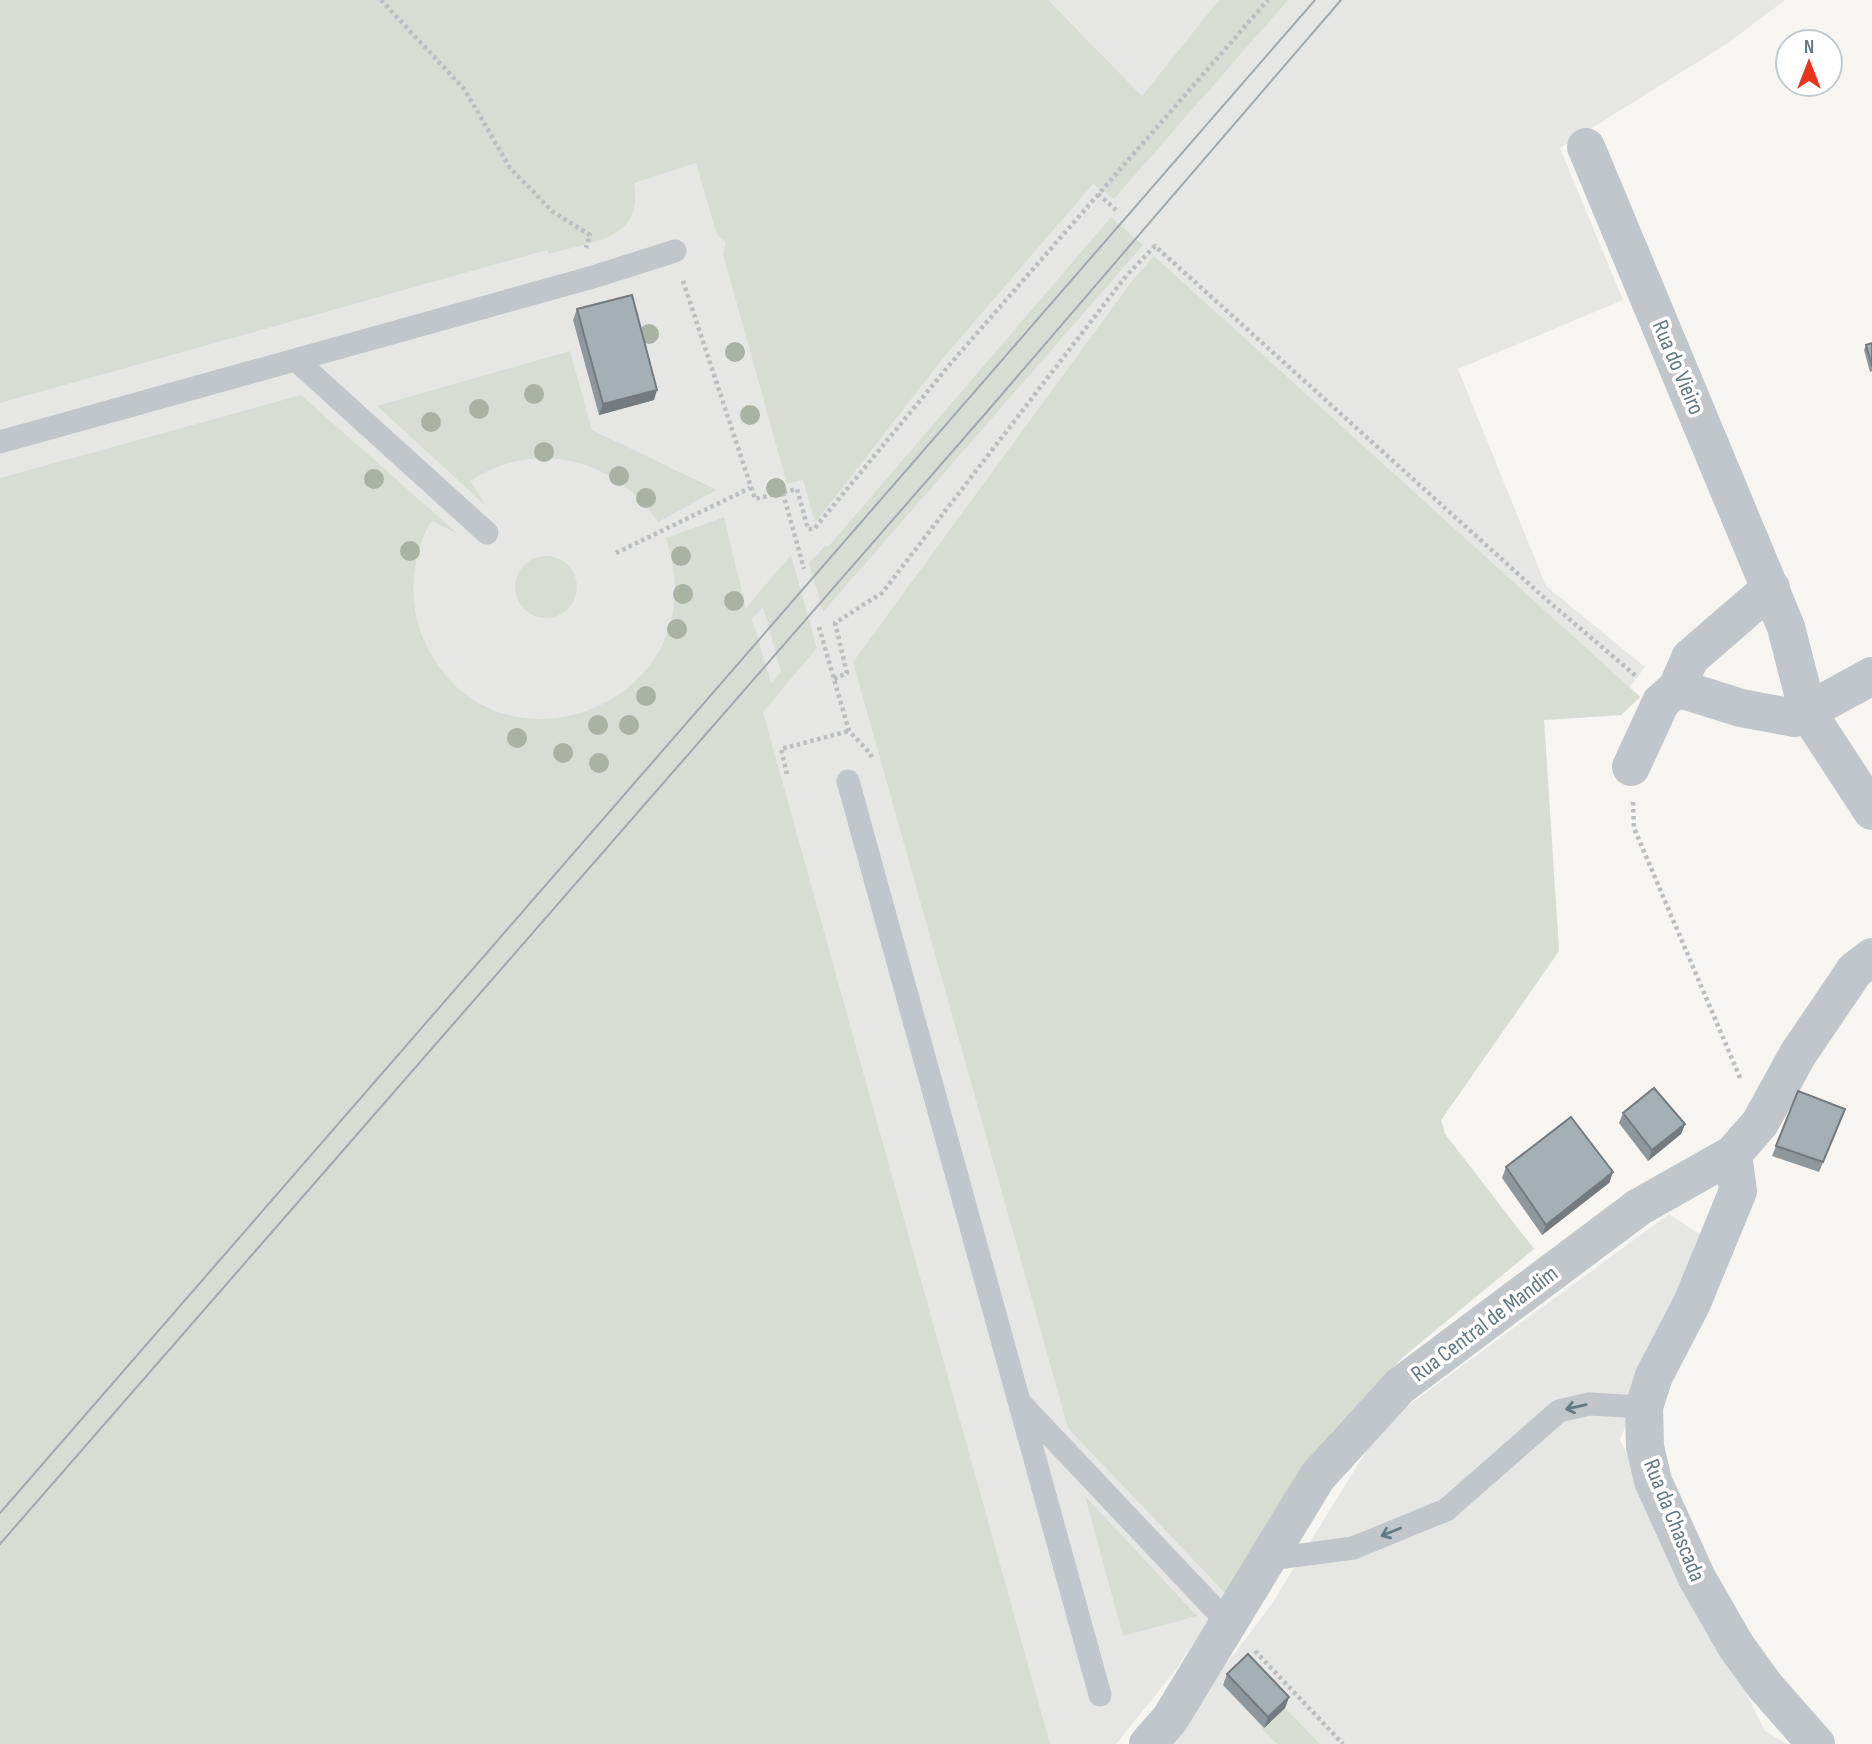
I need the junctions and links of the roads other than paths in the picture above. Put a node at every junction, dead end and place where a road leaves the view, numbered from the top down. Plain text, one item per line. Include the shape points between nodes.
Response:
1 (1586, 147) dead end
2 (678, 262) road end
3 (296, 360) junction
4 (0, 442) edge
5 (487, 533) dead end
6 (1771, 588) junction
7 (1872, 676) edge
8 (1677, 688) junction
9 (1808, 713) junction
10 (1631, 767) road end
11 (848, 781) dead end
12 (1872, 811) edge
13 (1872, 957) edge
14 (1733, 1154) junction
15 (1021, 1404) junction
16 (1644, 1408) junction
17 (1269, 1559) junction
18 (1239, 1634) junction
19 (1101, 1695) dead end
20 (1149, 1744) edge
21 (1816, 1744) edge

1 - 6 street, Rua do Vieiro
2 - 3 lane
3 - 4 lane
3 - 5 lane
6 - 8 street via 1690,658
6 - 9 street, Rua do Vieiro
7 - 9 street
8 - 9 street via 1795,718
8 - 10 street via 1661,702
9 - 12 street, Rua do Vieiro
11 - 15 lane
13 - 14 street, Rua Central de Mandim via 1855,970 1798,1054 1760,1123
14 - 16 street, Rua da Chascada via 1738,1191 1692,1303 1654,1376
14 - 17 street, Rua Central de Mandim via 1639,1207 1400,1386 1317,1477
15 - 18 lane
15 - 19 lane
16 -> 17 lane via 1589,1404 1559,1411 1446,1510 1353,1548
16 - 21 street, Rua da Chascada via 1645,1447 1653,1481 1697,1578 1736,1646
17 - 18 street, Rua Central de Mandim
18 - 20 street, Rua Central de Mandim

